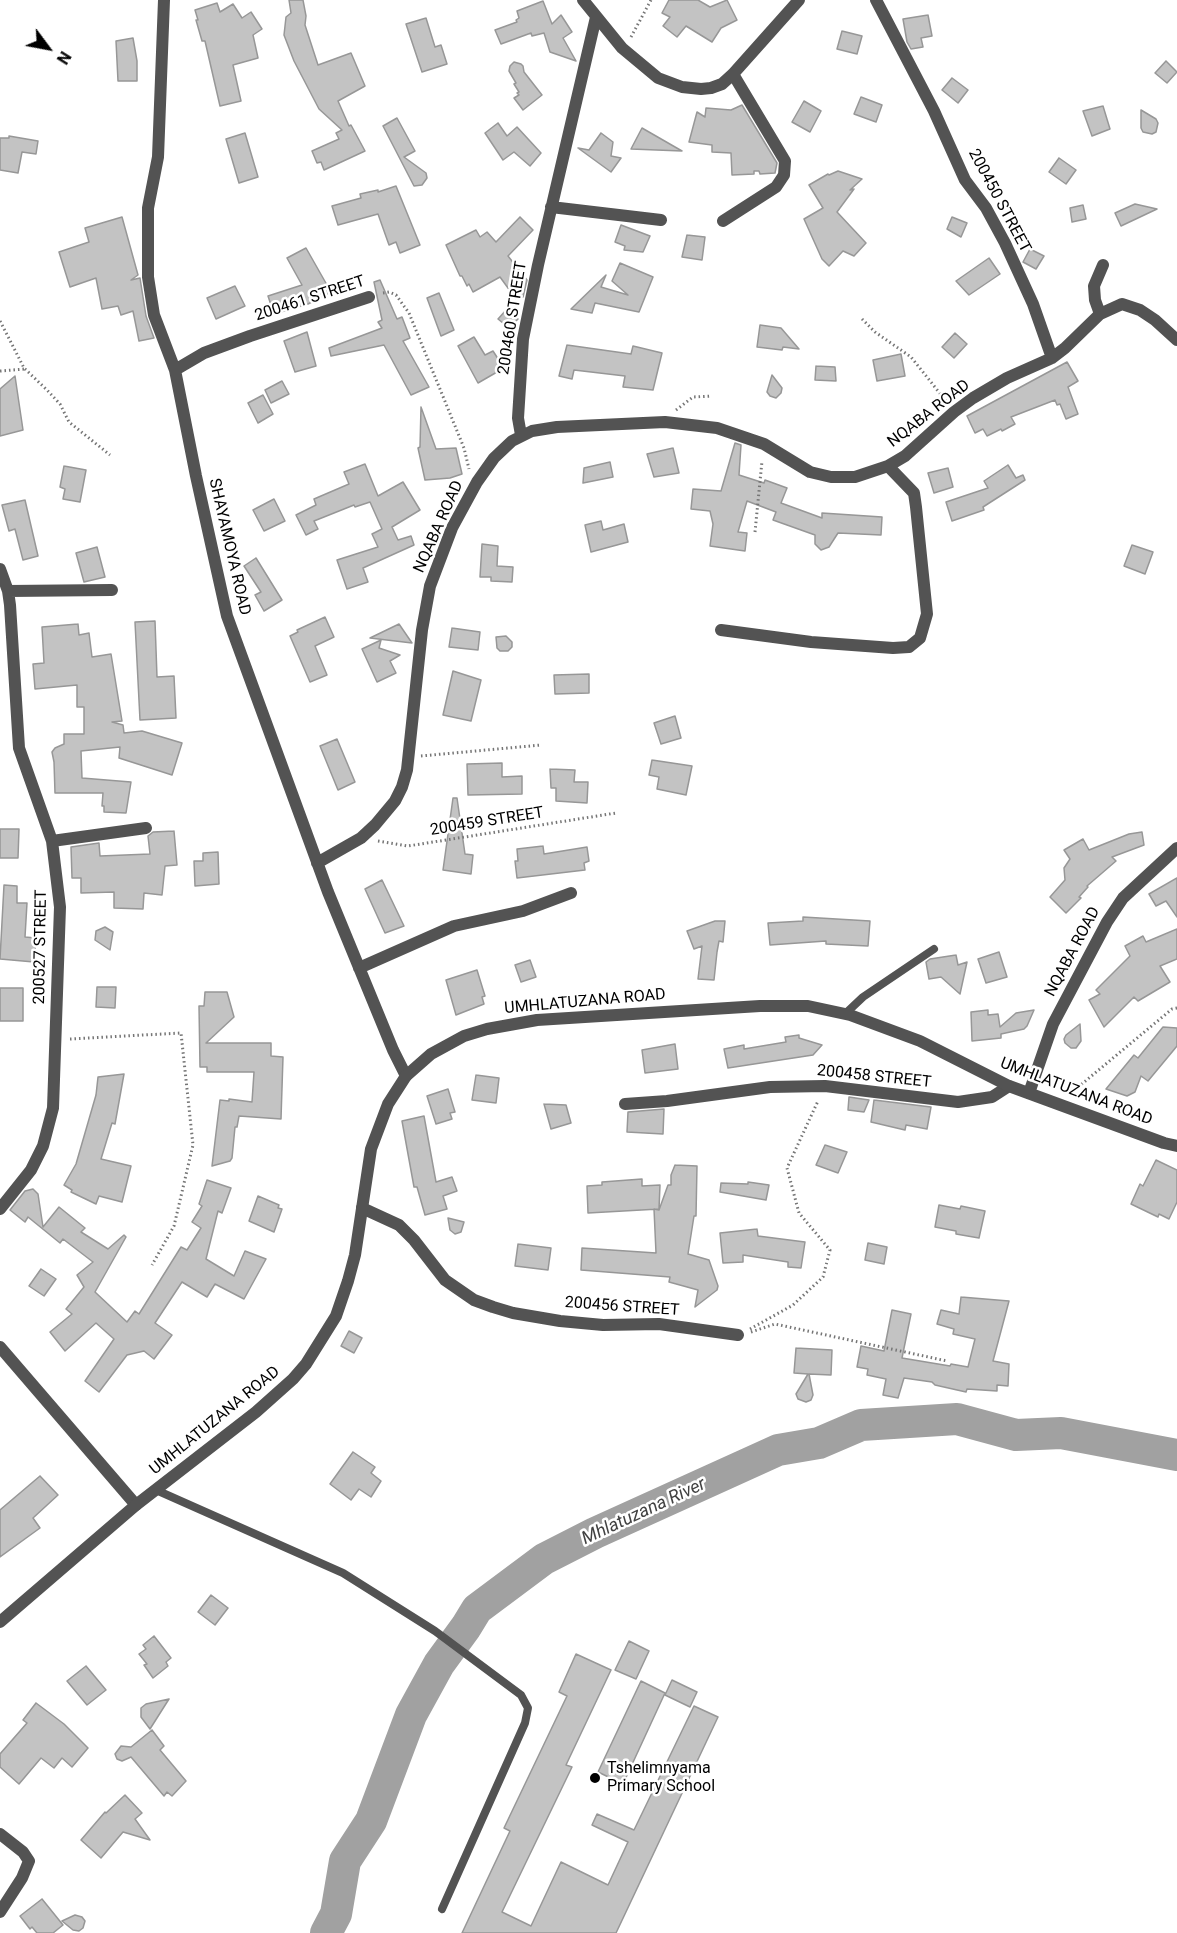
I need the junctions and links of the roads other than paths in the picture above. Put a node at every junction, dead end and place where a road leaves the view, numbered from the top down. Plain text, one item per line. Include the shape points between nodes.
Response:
1 (164, 0) edge
2 (583, 0) edge
3 (799, 0) edge
4 (876, 0) edge
5 (596, 17) junction
6 (733, 74) junction
7 (551, 207) junction
8 (661, 220) dead end
9 (723, 220) dead end
10 (1103, 265) dead end
11 (369, 297) road end
12 (1100, 314) junction
13 (1177, 340) edge
14 (1052, 358) junction
15 (175, 370) junction
16 (521, 435) junction
17 (888, 466) junction
18 (0, 569) edge
19 (112, 590) dead end
20 (8, 591) junction
21 (721, 630) dead end
22 (146, 828) dead end
23 (52, 841) junction
24 (1177, 848) edge
25 (317, 862) junction
26 (571, 893) dead end
27 (934, 949) dead end
28 (359, 968) junction
29 (845, 1014) junction
30 (406, 1076) junction
31 (1009, 1086) junction
32 (1029, 1093) junction
33 (625, 1104) dead end
34 (1177, 1146) edge
35 (362, 1208) junction
36 (0, 1209) edge
37 (738, 1335) road end
38 (0, 1347) edge
39 (156, 1490) junction
40 (136, 1505) junction
41 (0, 1622) edge
42 (0, 1834) edge
43 (442, 1909) dead end
44 (0, 1912) edge

1 - 15 street, SHAYAMOYA ROAD via 158,157 148,208 148,277 154,315
2 - 5 street
3 - 6 street
4 - 14 street, 200450 STREET via 965,180 1005,243
5 - 6 street via 622,48 658,78 682,87 711,88
5 - 7 street, 200460 STREET
6 - 9 street via 785,161 784,175 776,186
7 - 8 street
7 - 16 street, 200460 STREET via 523,339 518,418
10 - 12 street via 1094,285
11 - 15 street, 200461 STREET via 249,336 204,353
12 - 13 street, NQABA ROAD via 1122,304 1140,310
12 - 14 street, NQABA ROAD
14 - 17 street, NQABA ROAD via 973,398 918,447
15 - 25 street, SHAYAMOYA ROAD via 227,616
16 - 17 street, NQABA ROAD via 578,424 665,422 717,428 764,444 810,472 831,477 855,477
16 - 25 street, NQABA ROAD via 494,458 474,488 452,528 430,586 402,787 395,801 361,838
17 - 21 street via 914,493 927,614 921,638 909,647 893,648
18 - 20 street, 200527 STREET
19 - 20 street
20 - 23 street, 200527 STREET via 19,748
22 - 23 street
23 - 36 street, 200527 STREET via 60,907 53,1108 43,1146 31,1170
24 - 32 street, NQABA ROAD via 1123,898 1107,922 1053,1024
25 - 28 street, SHAYAMOYA ROAD
26 - 28 street via 523,911 454,926
27 - 29 lane via 863,997
28 - 30 street, SHAYAMOYA ROAD
29 - 30 street, UMHLATUZANA ROAD via 808,1006 760,1006 537,1020 464,1036 431,1054
29 - 31 street, UMHLATUZANA ROAD via 920,1041
30 - 35 street, UMHLATUZANA ROAD via 377,1129
31 - 32 street, UMHLATUZANA ROAD
31 - 33 street, 200458 STREET via 992,1097 958,1102 825,1086 770,1087
32 - 34 street, UMHLATUZANA ROAD
35 - 37 street, 200456 STREET via 399,1225 445,1280 474,1300 494,1307 560,1321 659,1324
35 - 39 street, UMHLATUZANA ROAD via 355,1254 336,1317 306,1364 256,1412
38 - 40 street
39 - 40 street, UMHLATUZANA ROAD
39 - 43 lane via 343,1574 435,1630 521,1695 528,1708 527,1717
40 - 41 street, UMHLATUZANA ROAD
42 - 44 street via 29,1861

